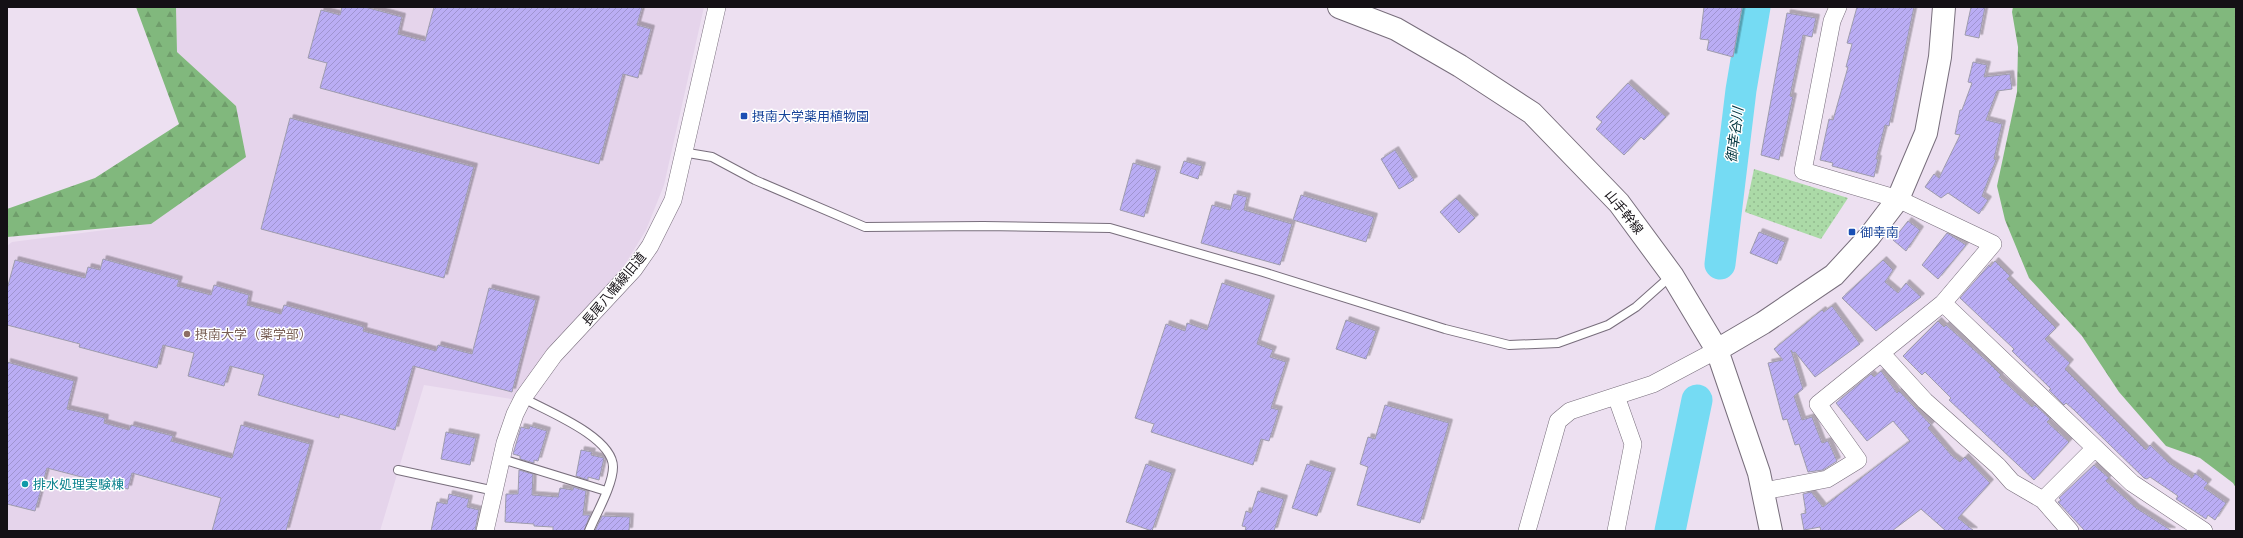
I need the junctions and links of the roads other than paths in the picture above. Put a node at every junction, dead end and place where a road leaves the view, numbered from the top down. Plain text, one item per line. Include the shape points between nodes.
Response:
1 (717, 7) edge
2 (1339, 7) edge
3 (1838, 7) edge
4 (1944, 7) edge
5 (682, 152) junction
6 (1898, 199) junction
7 (1672, 275) junction
8 (1943, 303) junction
9 (1717, 350) junction
10 (1882, 354) junction
11 (1616, 396) junction
12 (523, 398) junction
13 (2096, 448) junction
14 (502, 459) junction
15 (398, 470) dead end
16 (495, 491) junction
17 (606, 491) junction
18 (1764, 491) junction
19 (2043, 500) junction
20 (485, 531) edge
21 (589, 531) edge
22 (1527, 531) edge
23 (1616, 531) edge
24 (1771, 531) edge
25 (2070, 531) edge
26 (2204, 531) edge

1 - 5 street, 長尾八幡線旧道
2 - 7 main road, 山手幹線 via 1396,29 1460,66 1532,113 1620,203
3 - 6 street via 1832,21 1802,171
4 - 6 main road via 1940,57 1926,133
5 - 7 lane via 712,157 755,180 865,227 1110,228 1264,272 1445,329 1509,345 1558,343 1608,325 1636,307
5 - 12 street, 長尾八幡線旧道 via 673,200 650,246 634,269 554,355
6 - 8 street via 1993,244
6 - 9 main road via 1870,237 1834,275 1793,304
7 - 9 main road, 山手幹線
8 - 10 street
8 - 13 street
9 - 11 street via 1653,384
9 - 18 main road, 山手幹線
10 - 18 street via 1818,404 1858,460 1827,479
10 - 19 street via 1925,401 1998,466 2012,482
11 - 22 street via 1570,411 1558,421
11 - 23 street via 1633,444
12 - 14 street, 長尾八幡線旧道 via 515,414
12 - 17 lane via 597,439 609,454 613,467
13 - 19 street
13 - 26 street via 2132,482
14 - 16 street, 長尾八幡線旧道
14 - 17 lane
15 - 16 lane
16 - 20 street, 長尾八幡線旧道
17 - 21 lane
18 - 24 main road, 山手幹線
19 - 25 street

